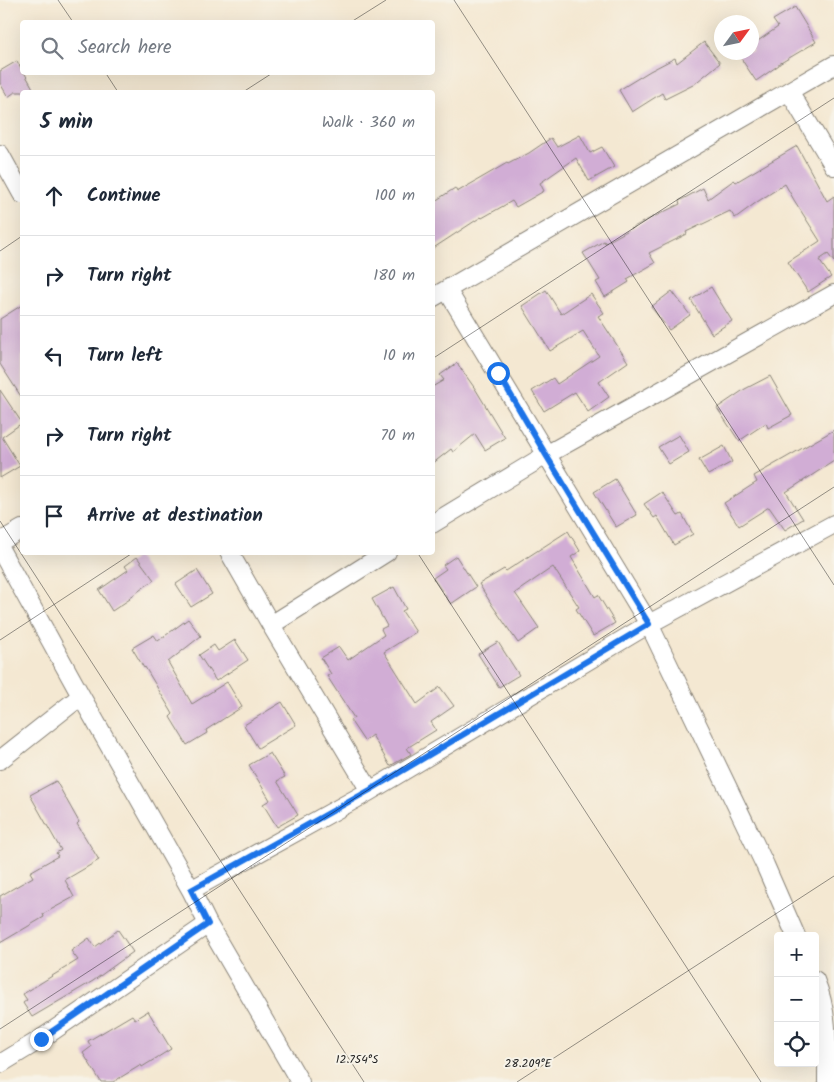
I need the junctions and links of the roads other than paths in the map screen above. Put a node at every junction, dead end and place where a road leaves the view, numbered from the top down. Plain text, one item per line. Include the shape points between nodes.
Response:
1 (834, 65) edge
2 (789, 91) junction
3 (0, 154) edge
4 (834, 166) edge
5 (20, 190) edge
6 (440, 294) edge
7 (834, 294) edge
8 (546, 455) junction
9 (435, 522) edge
10 (834, 524) edge
11 (20, 530) edge
12 (0, 542) edge
13 (0, 549) edge
14 (231, 555) edge
15 (382, 555) edge
16 (649, 624) junction
17 (271, 626) junction
18 (81, 696) junction
19 (0, 760) edge
20 (370, 790) junction
21 (191, 890) junction
22 (208, 924) junction
23 (794, 932) edge
24 (819, 989) edge
25 (0, 1064) edge
26 (300, 1082) edge
27 (827, 1082) edge

1 - 2 street
2 - 4 street
2 - 6 street
3 - 5 street
6 - 8 street
7 - 8 street
8 - 9 street
8 - 16 street
10 - 16 street
11 - 12 street
13 - 18 street
14 - 17 street
15 - 17 street
16 - 20 street
16 - 23 street
17 - 20 street
18 - 19 street
18 - 21 street
20 - 21 street
21 - 22 street
22 - 25 street
22 - 26 street
24 - 27 street via 827,1029

